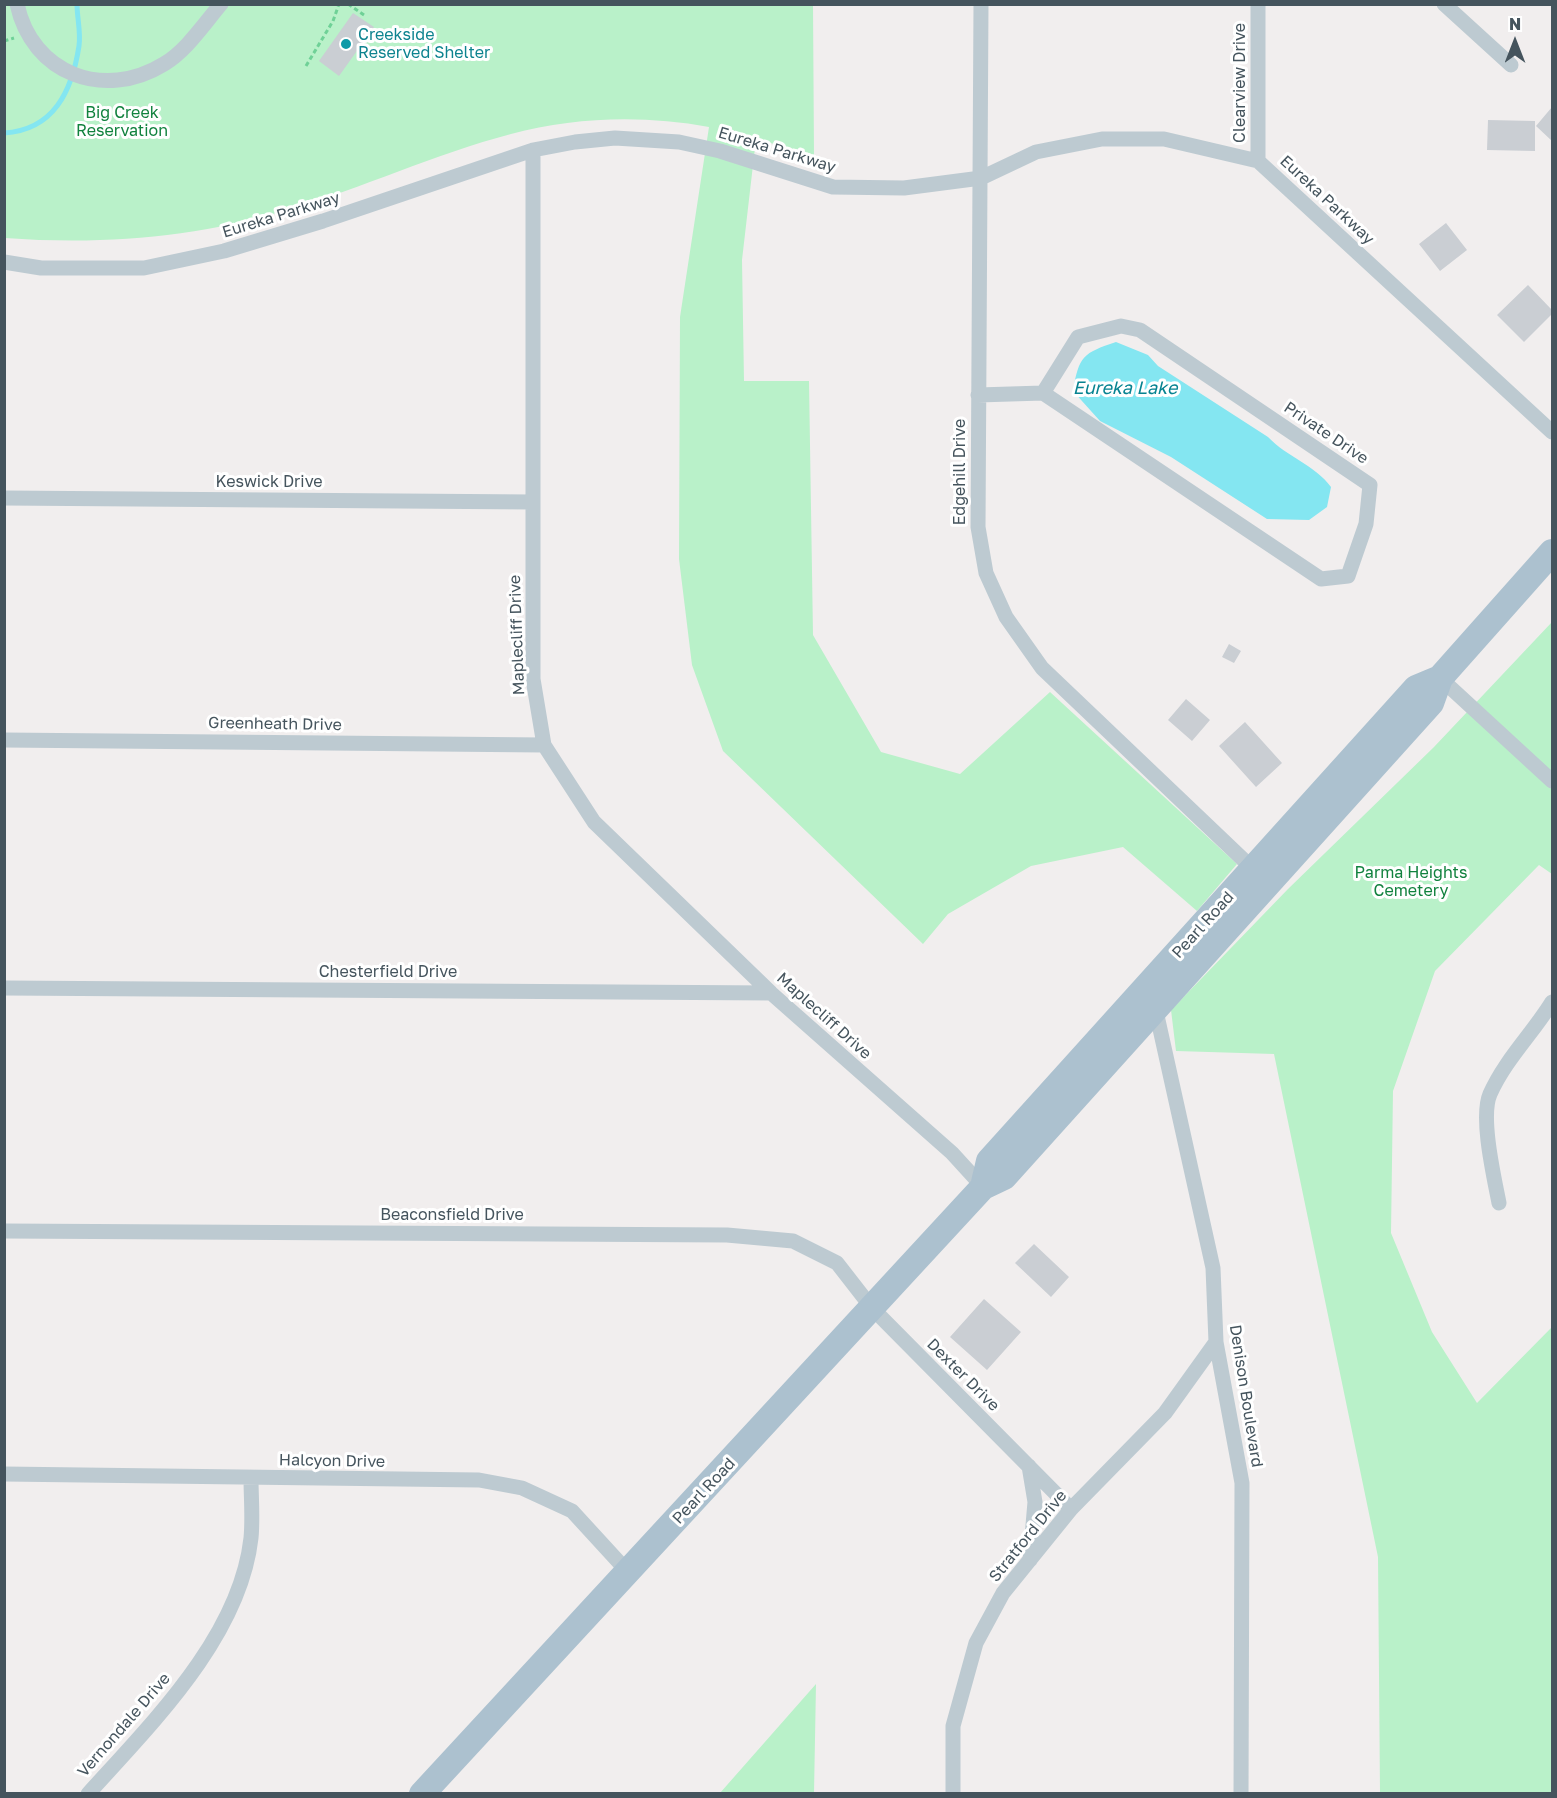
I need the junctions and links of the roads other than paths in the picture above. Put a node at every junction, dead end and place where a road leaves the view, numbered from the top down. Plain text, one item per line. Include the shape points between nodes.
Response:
1 (18, 4) edge
2 (221, 4) edge
3 (981, 4) edge
4 (1258, 4) edge
5 (1444, 4) edge
6 (1511, 65) dead end
7 (533, 150) junction
8 (1258, 161) junction
9 (981, 178) junction
10 (4, 261) edge
11 (1043, 393) junction
12 (978, 395) junction
13 (1552, 432) edge
14 (4, 498) edge
15 (533, 502) junction
16 (1552, 552) edge
17 (1440, 678) junction
18 (4, 740) edge
19 (544, 745) junction
20 (1552, 781) edge
21 (1252, 868) junction
22 (4, 988) edge
23 (771, 993) junction
24 (1552, 1002) edge
25 (1156, 1011) junction
26 (983, 1187) junction
27 (1499, 1203) dead end
28 (4, 1231) edge
29 (873, 1308) junction
30 (1216, 1342) junction
31 (1029, 1466) junction
32 (4, 1474) edge
33 (251, 1478) junction
34 (1071, 1509) junction
35 (1030, 1560) junction
36 (627, 1571) junction
37 (88, 1794) edge
38 (422, 1794) edge
39 (953, 1794) edge
40 (1241, 1794) edge

1 - 2 street via 27,34 55,66 80,77 113,81 130,79 167,63
3 - 9 street, Edgehill Drive
4 - 8 street, Clearview Drive
5 - 6 street
7 - 9 street, Eureka Parkway via 615,138 679,142 833,187 904,188
7 - 10 street, Eureka Parkway via 323,221 224,251 144,268 40,268
7 - 15 street, Maplecliff Drive
8 - 9 street, Eureka Parkway via 1164,139 1102,139 1036,152
8 - 13 street, Eureka Parkway
9 - 12 street, Edgehill Drive
11 - 11 street, Private Drive via 1078,337 1121,326 1140,330 1370,485 1366,524 1348,576 1321,579
11 - 12 street
12 - 21 street, Edgehill Drive via 978,527 986,573 1006,617 1042,668
14 - 15 street, Keswick Drive
15 - 19 street, Maplecliff Drive via 533,679
16 - 17 main road, Pearl Road
17 - 20 street
17 - 21 main road, Pearl Road via 1416,688
17 - 25 main road, Pearl Road via 1431,703
18 - 19 street, Greenheath Drive
19 - 23 street, Maplecliff Drive via 594,822
21 - 26 main road, Pearl Road via 989,1161
22 - 23 street, Chesterfield Drive
23 - 26 street, Maplecliff Drive via 952,1153
24 - 27 street via 1489,1096 1488,1150
25 - 26 main road, Pearl Road via 1004,1177
25 - 30 street, Denison Boulevard via 1213,1268
26 - 29 main road, Pearl Road
28 - 29 street, Beaconsfield Drive via 727,1235 793,1241 837,1263
29 - 31 street, Dexter Drive
29 - 36 main road, Pearl Road
30 - 34 street, Stratford Drive via 1165,1413
30 - 40 street, Denison Boulevard via 1242,1484
31 - 34 street, Dexter Drive
31 - 35 street via 1035,1502
32 - 33 street, Halcyon Drive
33 - 36 street, Halcyon Drive via 479,1480 522,1488 572,1511
33 - 37 street, Vernondale Drive via 251,1538 235,1599 179,1693
34 - 35 street, Stratford Drive
35 - 39 street, Stratford Drive via 1003,1593 976,1643 953,1726
36 - 38 main road, Pearl Road

